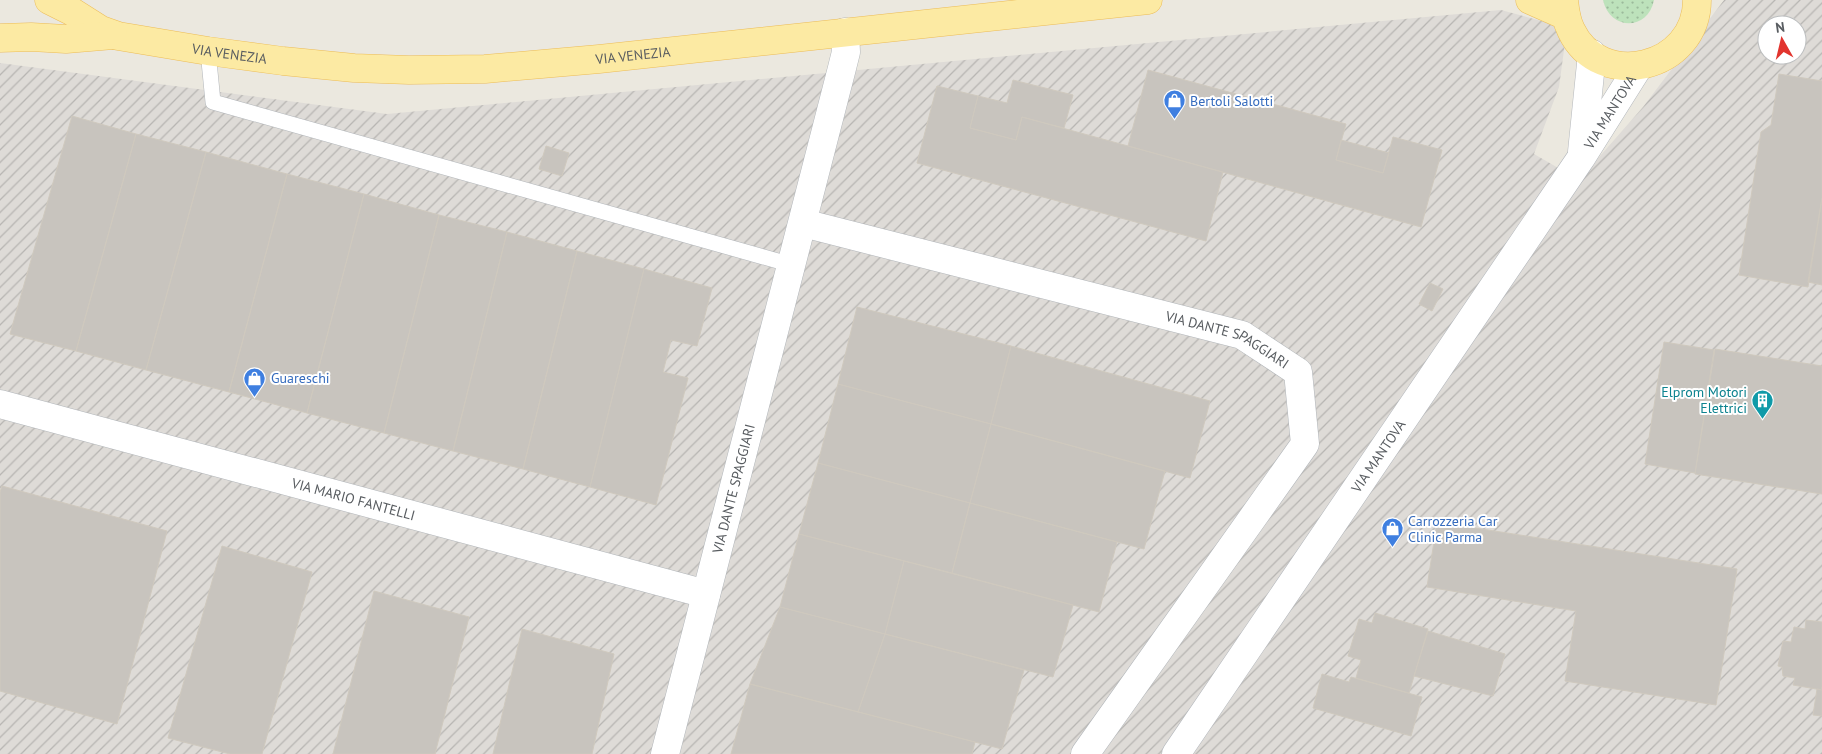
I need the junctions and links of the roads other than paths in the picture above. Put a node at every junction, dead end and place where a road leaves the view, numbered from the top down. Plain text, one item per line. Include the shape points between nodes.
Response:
1 (49, 0) edge
2 (1148, 0) edge
3 (1530, 0) edge
4 (1697, 0) edge
5 (1565, 8) edge
6 (845, 32) junction
7 (118, 36) junction
8 (0, 38) edge
9 (208, 51) junction
10 (1592, 54) junction
11 (1639, 66) junction
12 (1581, 158) junction
13 (803, 223) junction
14 (792, 265) junction
15 (0, 404) edge
16 (706, 594) junction
17 (665, 754) edge
18 (1085, 754) edge
19 (1176, 754) edge

1 - 7 main road, VIA VENEZIA via 101,30
2 - 6 main road, VIA VENEZIA
3 - 5 main road
4 - 11 main road, VIA MANTOVA via 1694,21 1686,38 1657,61
5 - 10 main road, VIA MANTOVA via 1571,31
6 - 9 main road, VIA VENEZIA via 599,59 456,70 354,68
6 - 13 street, VIA DANTE SPAGGIARI via 842,68
7 - 8 main road, VIA VENEZIA
7 - 9 main road, VIA VENEZIA
9 - 14 lane via 213,102
10 - 11 main road, VIA MANTOVA via 1606,62
10 - 12 street, VIA MANTOVA
11 - 12 street, VIA MANTOVA
12 - 19 street, VIA MANTOVA
13 - 14 street, VIA DANTE SPAGGIARI
13 - 18 street, VIA DANTE SPAGGIARI via 1242,335 1298,372 1306,444
14 - 16 street, VIA DANTE SPAGGIARI
15 - 16 street, VIA MARIO FANTELLI
16 - 17 street, VIA DANTE SPAGGIARI

